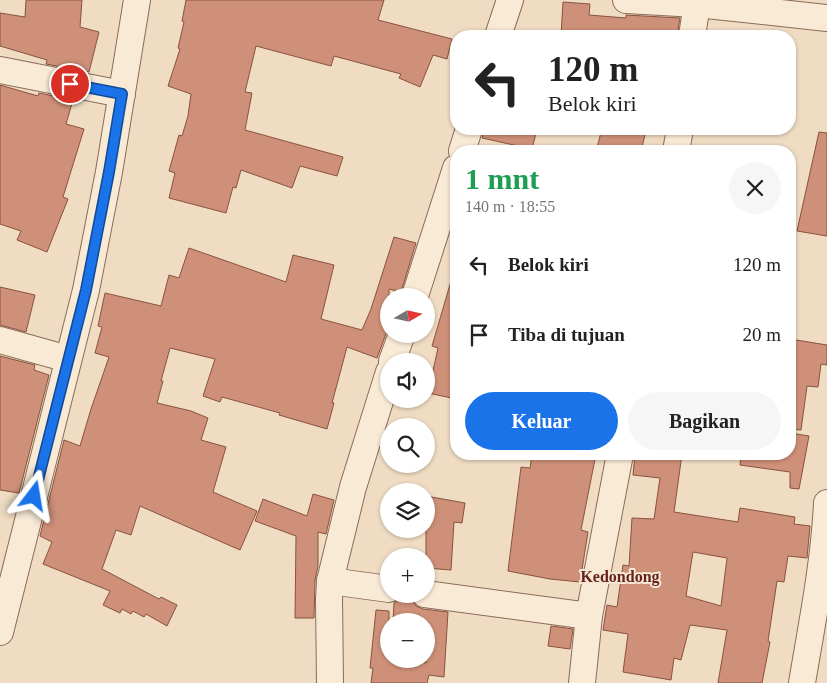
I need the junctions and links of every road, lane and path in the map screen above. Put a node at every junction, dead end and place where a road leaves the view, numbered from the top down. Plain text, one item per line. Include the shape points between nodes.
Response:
1 (137, 0) edge
2 (510, 0) edge
3 (626, 0) edge
4 (697, 4) junction
5 (827, 18) edge
6 (500, 30) edge
7 (693, 30) edge
8 (0, 70) edge
9 (122, 94) junction
10 (450, 187) edge
11 (418, 288) edge
12 (0, 340) edge
13 (68, 358) junction
14 (380, 402) edge
15 (619, 460) edge
16 (827, 504) edge
17 (330, 581) junction
18 (380, 588) edge
19 (435, 595) edge
20 (589, 616) junction
21 (0, 632) edge
22 (330, 683) edge
23 (582, 683) edge
24 (802, 683) edge

1 - 9 street
2 - 6 street
3 - 4 street
4 - 5 street
4 - 7 street
8 - 9 street
9 - 13 street via 86,290
10 - 11 street
12 - 13 street
13 - 21 street
14 - 17 street
15 - 20 street
16 - 24 street
17 - 18 street
17 - 22 street
19 - 20 street
20 - 23 street

